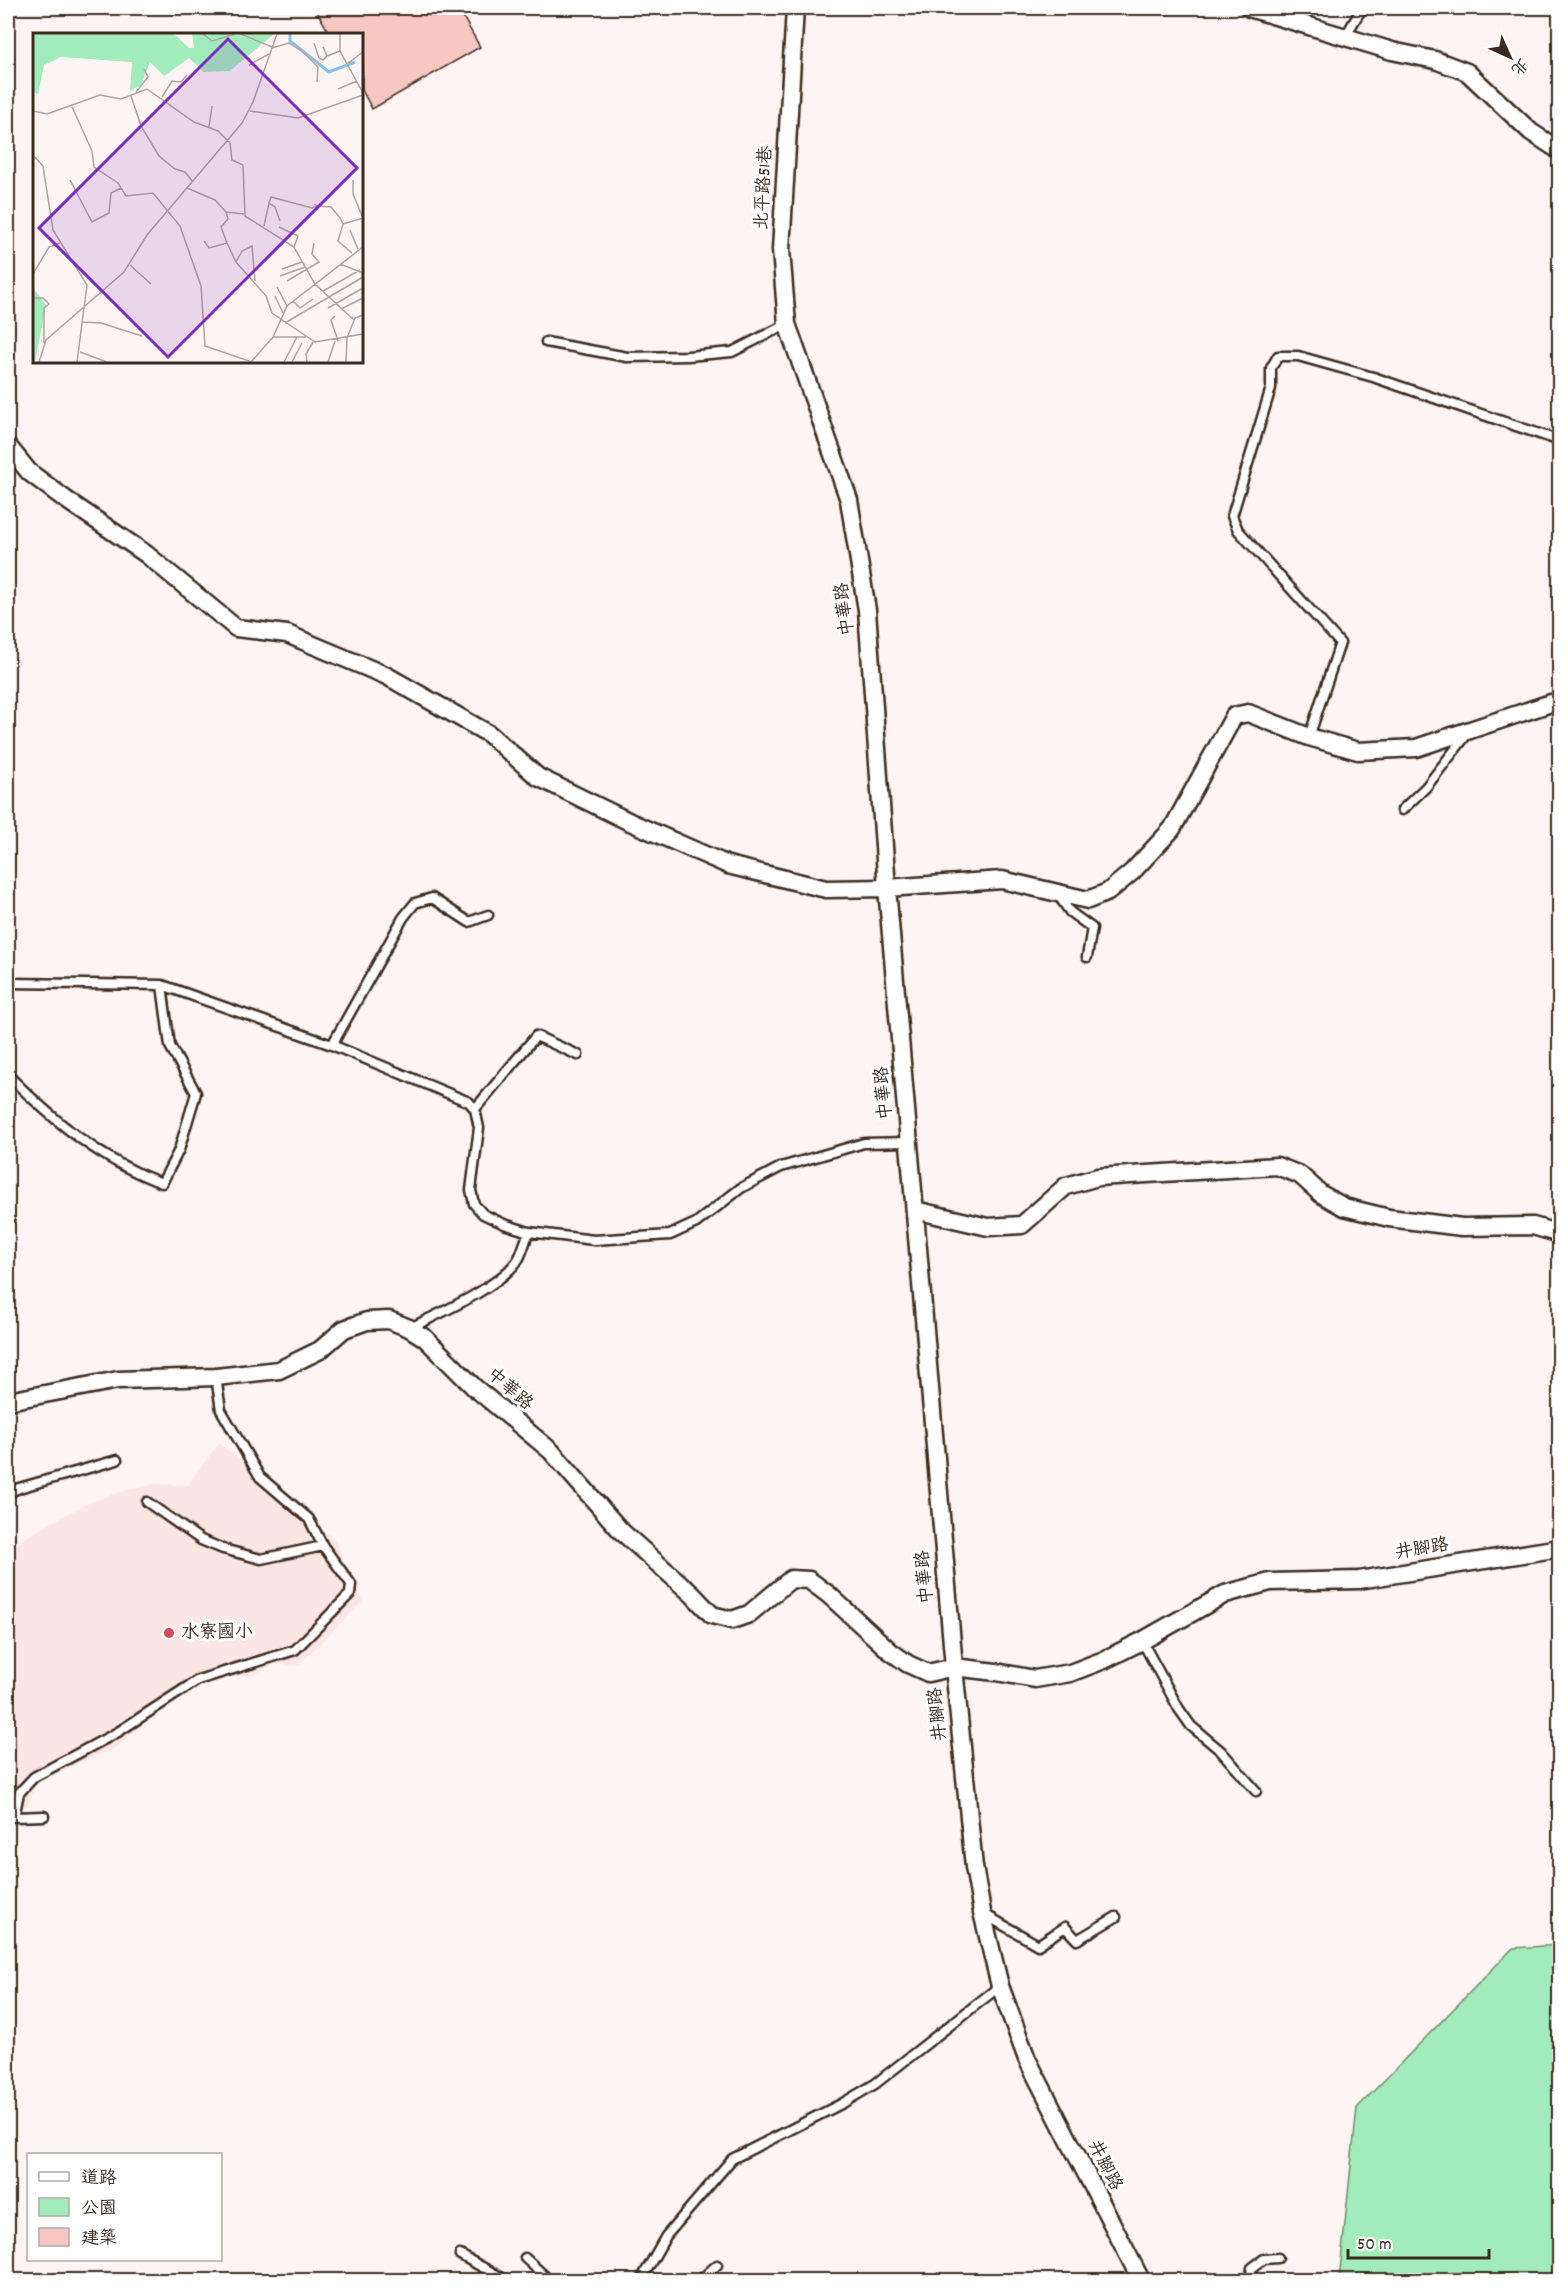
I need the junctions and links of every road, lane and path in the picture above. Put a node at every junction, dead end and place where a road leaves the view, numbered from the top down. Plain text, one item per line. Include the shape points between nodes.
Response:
1 (795, 8) edge
2 (1249, 8) edge
3 (1362, 8) edge
4 (1345, 37) junction
5 (1560, 151) edge
6 (787, 324) junction
7 (546, 342) dead end
8 (801, 369) joint
9 (1560, 441) edge
10 (8, 446) edge
11 (1560, 702) edge
12 (1470, 730) junction
13 (1309, 737) junction
14 (1402, 810) dead end
15 (887, 888) junction
16 (1055, 891) junction
17 (488, 915) dead end
18 (1087, 957) dead end
19 (8, 983) edge
20 (162, 985) junction
21 (332, 1045) junction
22 (578, 1055) dead end
23 (8, 1075) edge
24 (475, 1109) junction
25 (909, 1142) junction
26 (915, 1210) junction
27 (529, 1232) junction
28 (1560, 1234) edge
29 (409, 1328) junction
30 (216, 1377) junction
31 (8, 1401) edge
32 (117, 1461) dead end
33 (8, 1494) edge
34 (147, 1502) dead end
35 (322, 1546) junction
36 (1560, 1548) edge
37 (1142, 1641) junction
38 (954, 1667) junction
39 (1256, 1791) dead end
40 (44, 1816) dead end
41 (11, 1819) edge
42 (982, 1912) junction
43 (1116, 1917) dead end
44 (1000, 1986) junction
45 (460, 2255) dead end
46 (525, 2258) dead end
47 (1278, 2258) dead end
48 (717, 2265) dead end
49 (506, 2280) edge
50 (549, 2280) edge
51 (641, 2280) edge
52 (700, 2280) edge
53 (1141, 2280) edge
54 (1250, 2280) edge

1 - 6 street, 北平路51巷 via 781,250
2 - 4 street
3 - 4 lane
4 - 5 street via 1467,72 1531,132
6 - 7 lane via 732,352 688,356 627,357
6 - 8 street, 北平路51巷
8 - 15 street, 中華路 via 849,500 867,610
9 - 13 lane via 1373,377 1298,356 1278,356 1271,368 1271,388 1232,516 1238,530 1340,644
10 - 15 street via 29,472 146,554 236,628 287,634 387,676 489,734 538,777 728,865 826,889
11 - 12 street
12 - 13 street via 1416,748 1358,752
12 - 14 lane via 1426,787
13 - 16 street via 1248,713 1234,716 1172,829 1132,873 1108,892 1088,900
15 - 16 street via 1002,880
15 - 25 street, 中華路
16 - 18 lane via 1070,912 1092,928
17 - 21 lane via 469,922 432,898 415,903
19 - 20 lane
20 - 21 lane
20 - 23 lane via 170,1046 196,1093 179,1150 162,1183 87,1145
21 - 24 lane via 469,1102
22 - 24 lane via 536,1036
24 - 27 lane via 479,1128 471,1190 474,1204 483,1214
25 - 26 street, 中華路
25 - 27 lane via 864,1143 781,1167 741,1188 696,1223 670,1234 594,1240
26 - 28 street via 988,1227 1022,1225 1066,1186 1098,1177 1277,1166 1300,1176 1344,1207 1389,1218 1462,1227 1533,1226
26 - 38 street, 中華路
27 - 29 lane via 518,1259 506,1274
29 - 30 street, 中華路 via 389,1320 368,1321 344,1329 320,1350 279,1370
29 - 38 street, 中華路 via 551,1451 621,1531 712,1615 732,1620 749,1614 791,1579 809,1580 908,1664 928,1673
30 - 31 street, 中華路 via 118,1380
30 - 35 lane via 221,1410 260,1477 309,1519
32 - 33 lane
34 - 35 lane via 201,1540 261,1559
35 - 41 lane via 351,1584 350,1594 295,1650 198,1680 118,1732 34,1776 19,1792
36 - 37 street, 井腳路 via 1359,1580 1270,1582 1225,1594
37 - 38 street, 井腳路 via 1070,1673 1035,1679
37 - 39 lane via 1191,1726 1221,1751
38 - 42 street, 井腳路
40 - 41 lane
42 - 43 lane via 1038,1945 1065,1927 1077,1940
42 - 44 street, 井腳路
44 - 51 lane via 876,2084 732,2159 666,2236
44 - 53 street, 井腳路 via 1028,2059
45 - 49 lane
46 - 50 lane
47 - 54 lane via 1264,2259 1252,2268
48 - 52 lane

